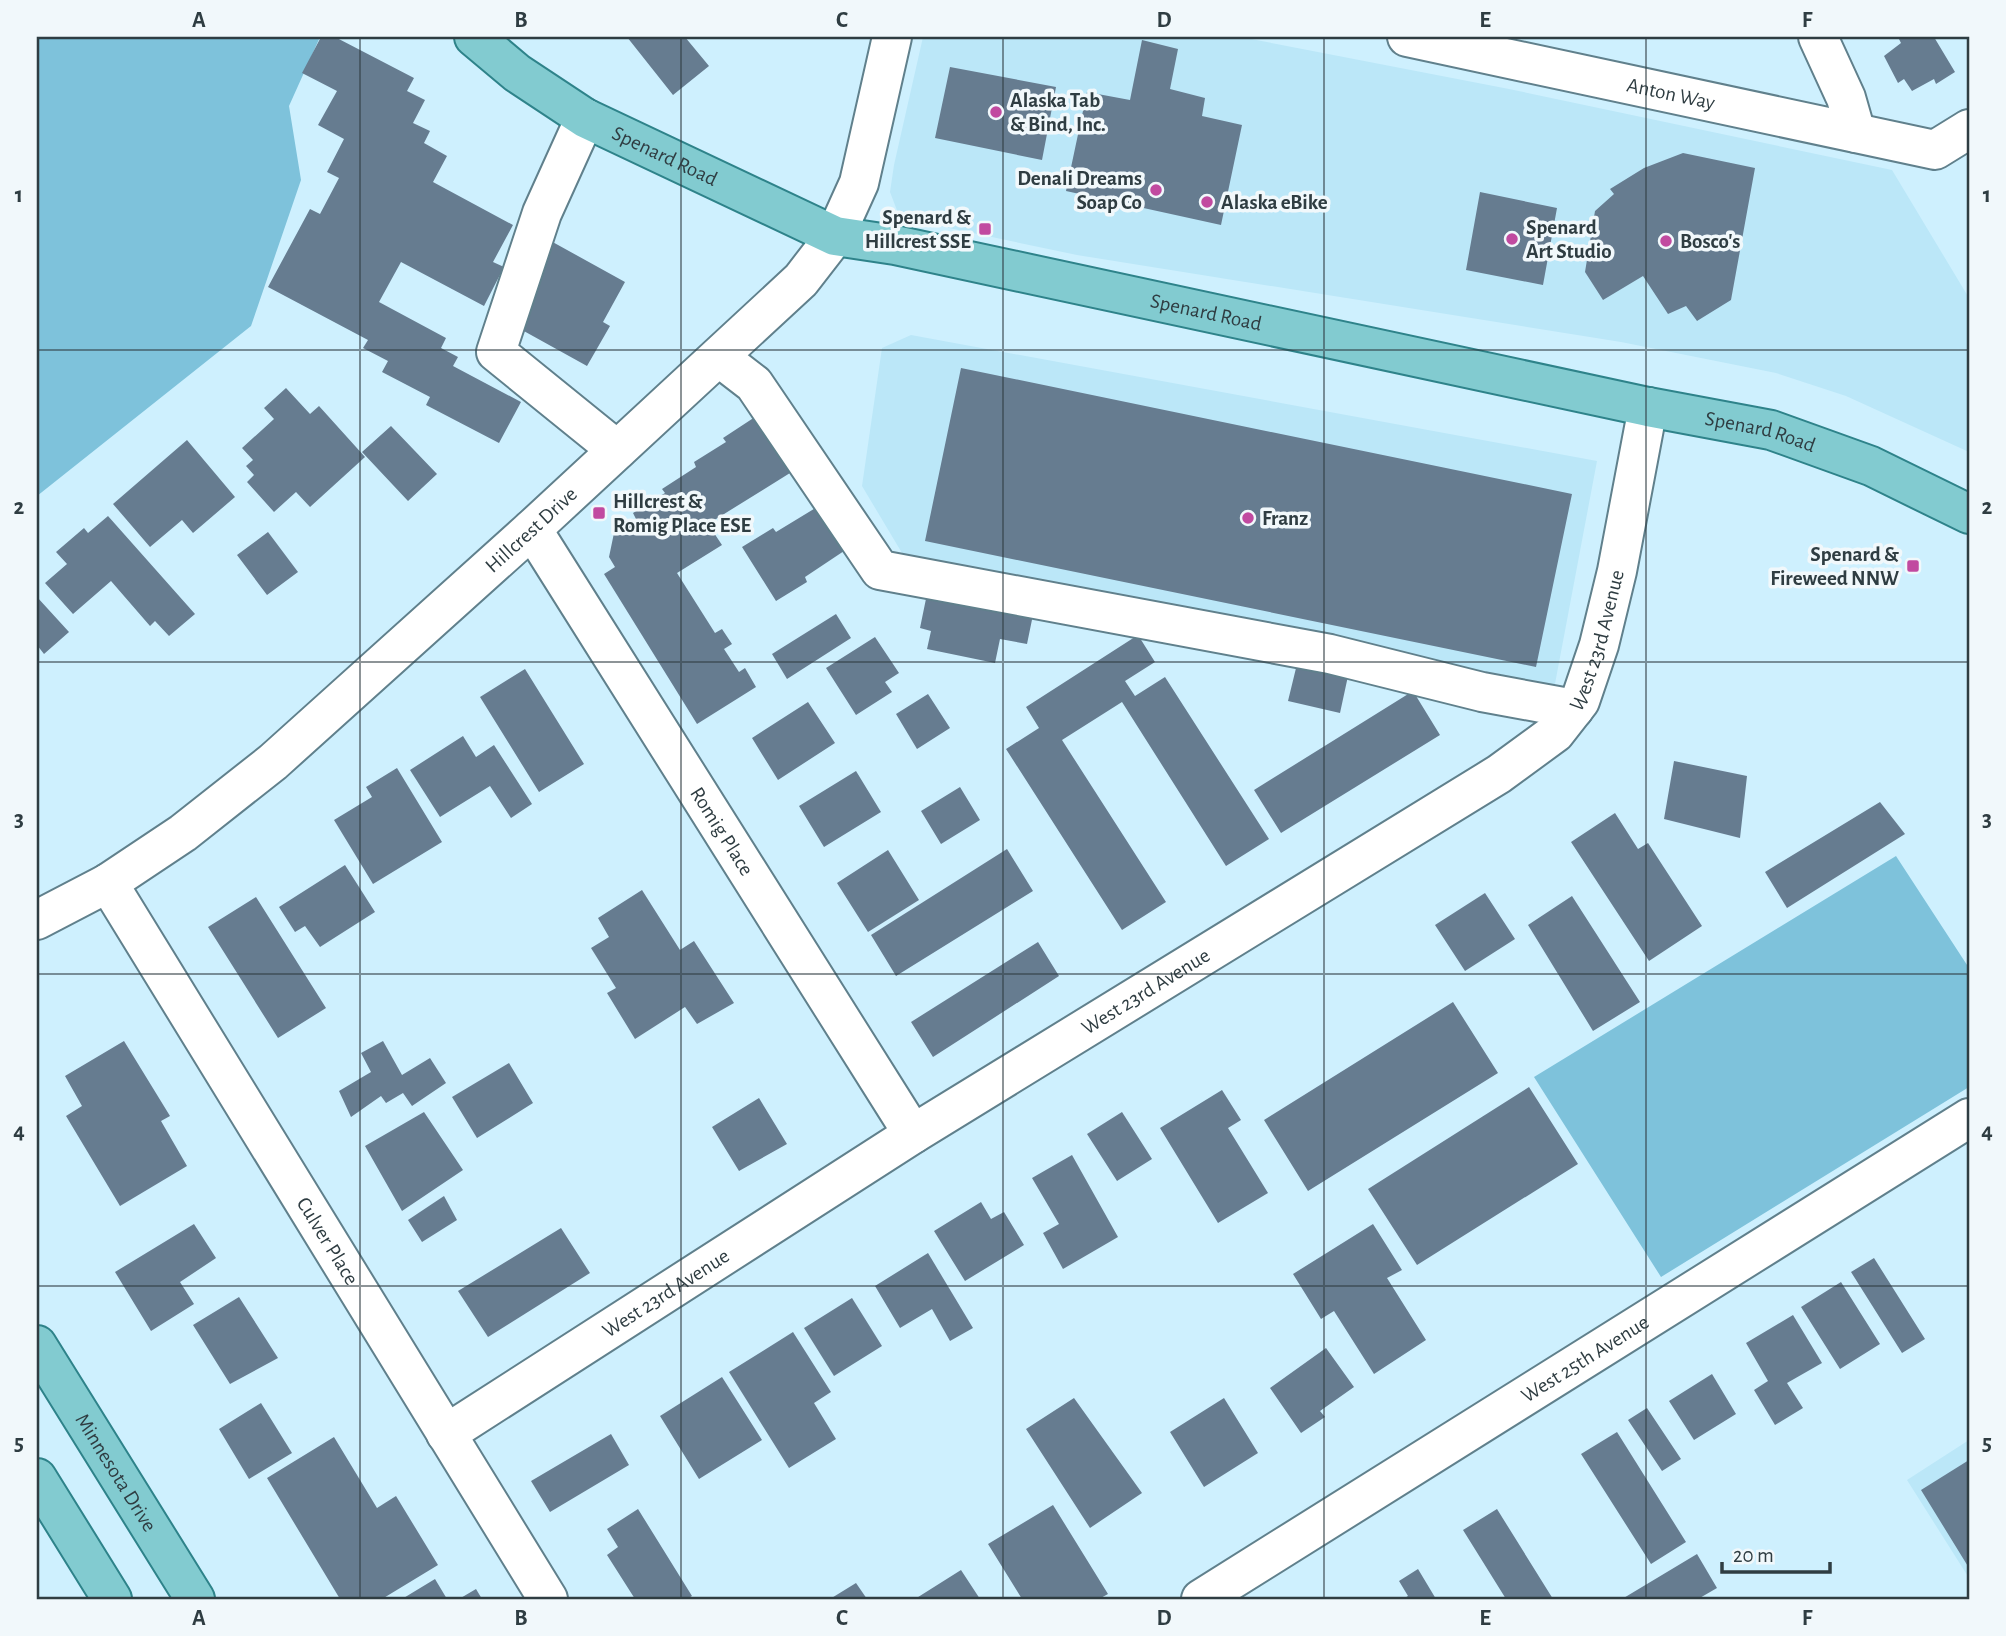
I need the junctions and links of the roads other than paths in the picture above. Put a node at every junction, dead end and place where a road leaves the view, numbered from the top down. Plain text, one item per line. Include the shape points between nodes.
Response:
1 (474, 37) edge
2 (892, 37) edge
3 (1407, 37) edge
4 (1818, 37) edge
5 (1491, 46) edge
6 (585, 118) junction
7 (1969, 129) edge
8 (1856, 134) junction
9 (835, 236) junction
10 (719, 357) junction
11 (1648, 407) junction
12 (617, 450) junction
13 (1969, 514) edge
14 (532, 529) junction
15 (1574, 709) junction
16 (108, 883) junction
17 (37, 920) edge
18 (1969, 1118) edge
19 (913, 1134) junction
20 (37, 1345) edge
21 (446, 1434) junction
22 (37, 1478) edge
23 (112, 1599) edge
24 (195, 1599) edge
25 (548, 1599) edge
26 (1200, 1599) edge

1 - 6 main road, Spenard Road via 517,73
2 - 9 street, Hillcrest Drive via 859,183
3 - 5 street, Anton Way
4 - 8 street via 1846,98
5 - 8 street, Anton Way
6 - 9 main road, Spenard Road
6 - 12 street via 542,213 496,352
7 - 8 street, Anton Way via 1935,150
9 - 10 street, Hillcrest Drive via 801,280
9 - 11 main road, Spenard Road via 895,245
10 - 12 street, Hillcrest Drive
10 - 15 street via 754,384 880,570 1330,654 1482,692
11 - 13 main road, Spenard Road via 1771,429 1871,466
11 - 15 street, West 23rd Avenue via 1599,645
12 - 14 street, Hillcrest Drive
14 - 16 street, Hillcrest Drive via 273,762
14 - 19 street, Romig Place
15 - 19 street, West 23rd Avenue via 1555,733 1499,774
16 - 17 street, Hillcrest Drive
16 - 21 street, Culver Place
18 - 26 street, West 25th Avenue
19 - 21 street, West 23rd Avenue
20 - 24 main road, Minnesota Drive
21 - 25 street, Culver Place
22 - 23 main road

